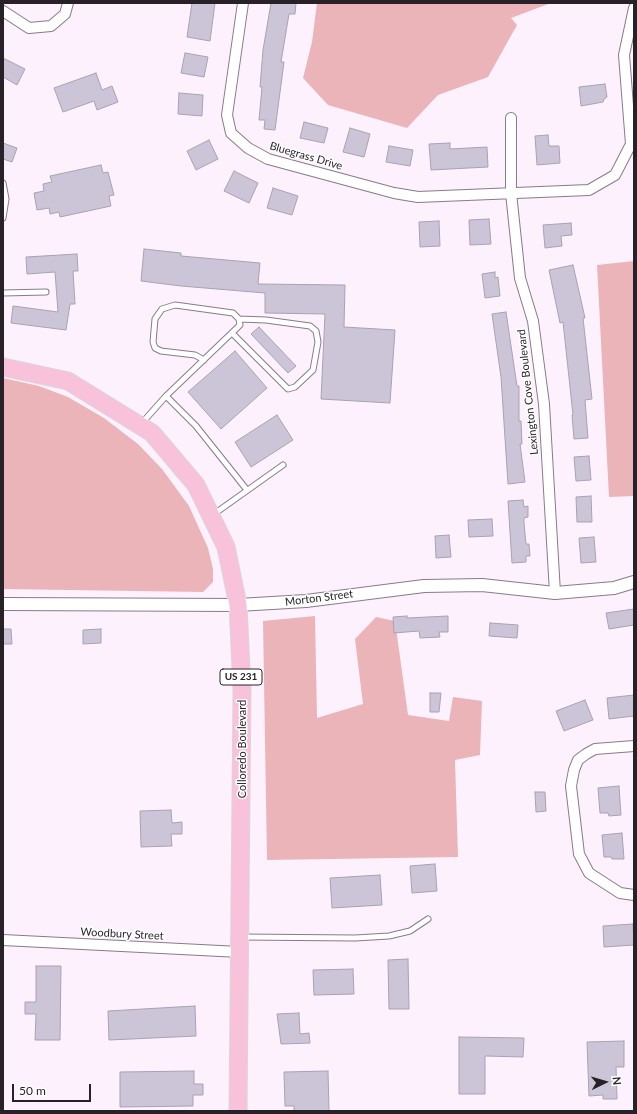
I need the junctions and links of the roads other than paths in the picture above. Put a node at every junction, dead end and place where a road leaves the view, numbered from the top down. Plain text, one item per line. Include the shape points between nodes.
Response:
1 (68, 3) edge
2 (244, 3) edge
3 (634, 8) edge
4 (3, 11) edge
5 (510, 118) dead end
6 (3, 183) edge
7 (511, 193) junction
8 (3, 218) edge
9 (46, 292) dead end
10 (3, 293) edge
11 (239, 319) junction
12 (232, 333) junction
13 (204, 360) junction
14 (3, 367) edge
15 (166, 396) junction
16 (140, 425) junction
17 (283, 465) dead end
18 (247, 490) junction
19 (211, 516) junction
20 (634, 582) edge
21 (555, 593) junction
22 (3, 604) edge
23 (238, 605) junction
24 (634, 746) edge
25 (634, 895) edge
26 (428, 919) dead end
27 (3, 940) edge
28 (240, 944) junction
29 (238, 1111) edge

1 - 4 street via 65,14 51,26 29,28
2 - 7 street, Bluegrass Drive via 227,116 231,133 248,148 268,159 394,193 418,197
3 - 7 street, Bluegrass Drive via 624,55 631,144 615,175 589,190
5 - 7 street, Lexington Cove Boulevard
6 - 8 lane via 6,198
7 - 21 street, Lexington Cove Boulevard via 520,278 533,321 540,366
9 - 10 lane
11 - 12 lane via 240,325
11 - 12 lane via 310,326 316,331 318,342 313,370 296,387 288,388
11 - 13 lane via 233,313 175,305 162,309 155,319 155,348 195,355
12 - 13 lane
13 - 15 lane
14 - 16 highway, Colloredo Boulevard / US 231 via 68,381
15 - 16 lane
15 - 18 lane via 196,426
16 - 19 highway, Colloredo Boulevard / US 231 via 152,433 196,485
17 - 18 lane
18 - 19 lane
19 - 23 highway, Colloredo Boulevard / US 231 via 226,547
20 - 21 street, Morton Street via 614,588
21 - 23 street, Morton Street via 482,585 424,586 306,601
22 - 23 street, Morton Street
23 - 28 highway, Colloredo Boulevard / US 231 via 242,689
24 - 25 street via 595,749 586,754 578,760 571,786 579,854 589,873 620,893
26 - 28 lane via 410,931 389,936
27 - 28 street, Woodbury Street
28 - 29 highway, Colloredo Boulevard / US 231

